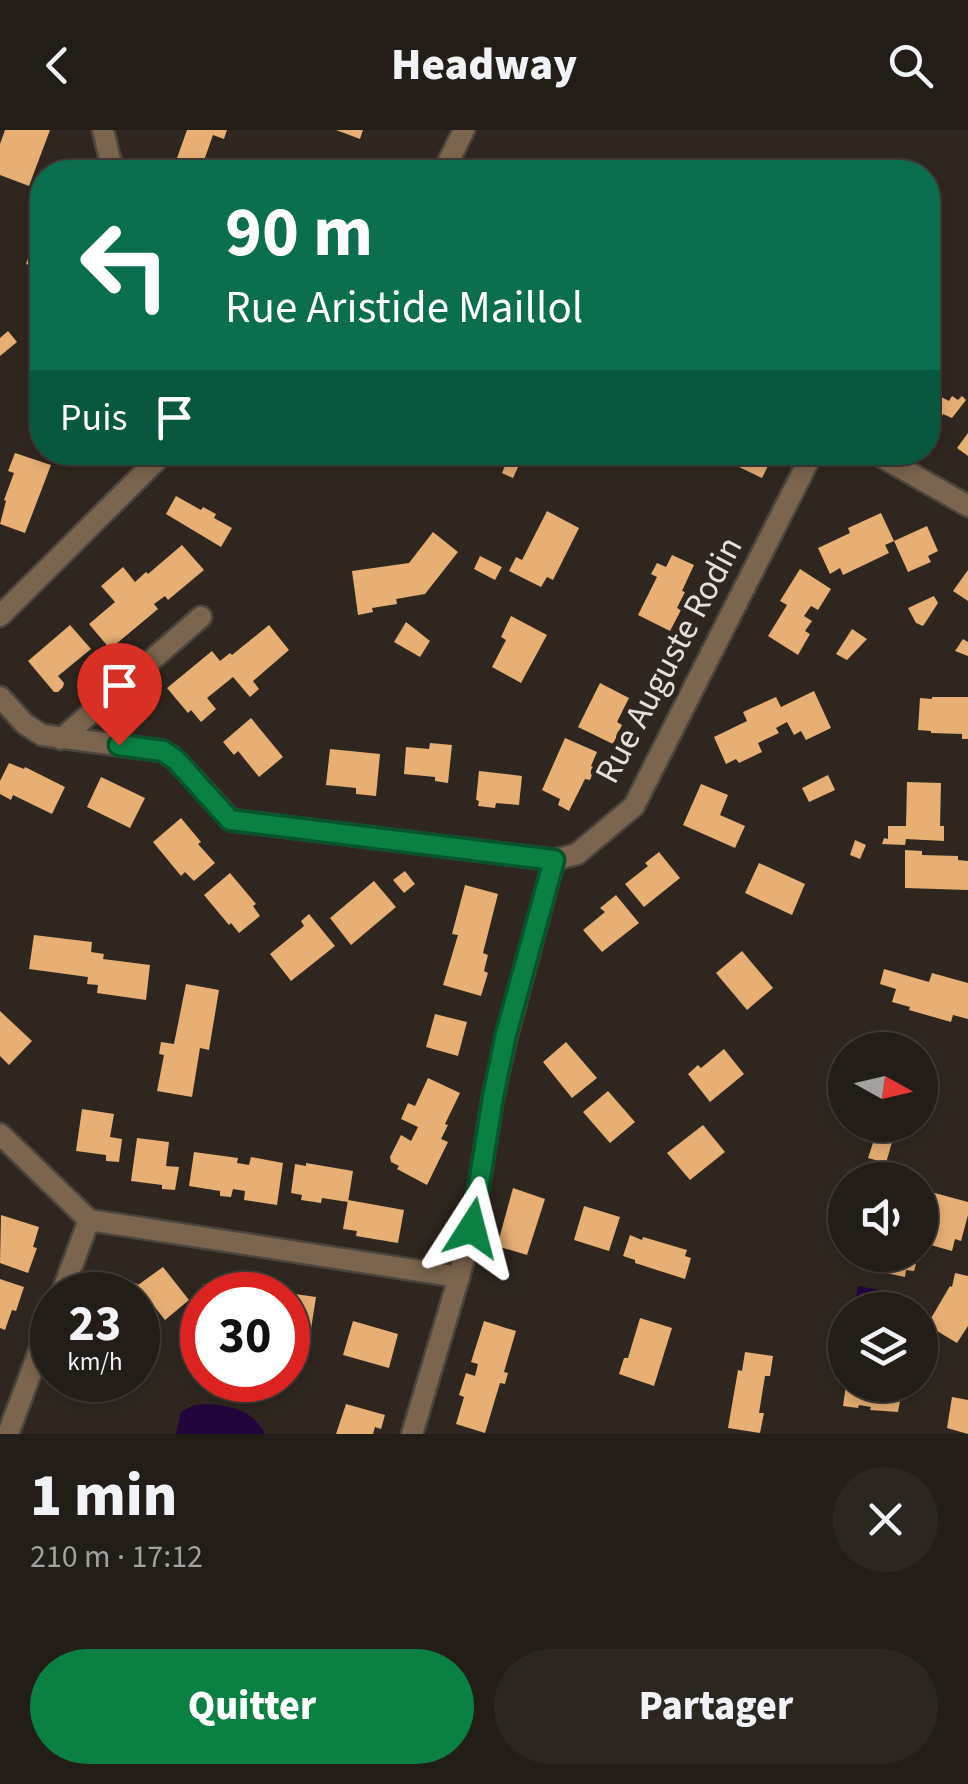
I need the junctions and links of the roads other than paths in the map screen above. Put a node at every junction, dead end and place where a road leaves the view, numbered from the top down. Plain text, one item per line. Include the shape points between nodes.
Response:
1 (103, 130) edge
2 (464, 130) edge
3 (110, 160) edge
4 (449, 160) edge
5 (152, 465) edge
6 (807, 465) edge
7 (896, 465) edge
8 (968, 506) edge
9 (0, 616) edge
10 (201, 616) dead end
11 (0, 697) edge
12 (61, 739) junction
13 (554, 860) junction
14 (0, 1134) edge
15 (89, 1220) junction
16 (70, 1272) edge
17 (459, 1277) junction
18 (30, 1376) edge
19 (8, 1434) edge
20 (412, 1434) edge

1 - 3 street
2 - 4 street
5 - 9 street
6 - 13 street, Rue Auguste Rodin via 634,806 578,854
7 - 8 street
10 - 12 street
11 - 12 street via 42,736
12 - 13 street via 163,751 230,820
13 - 17 street via 506,1034
14 - 15 street
15 - 16 street
15 - 17 street
17 - 20 street
18 - 19 street

